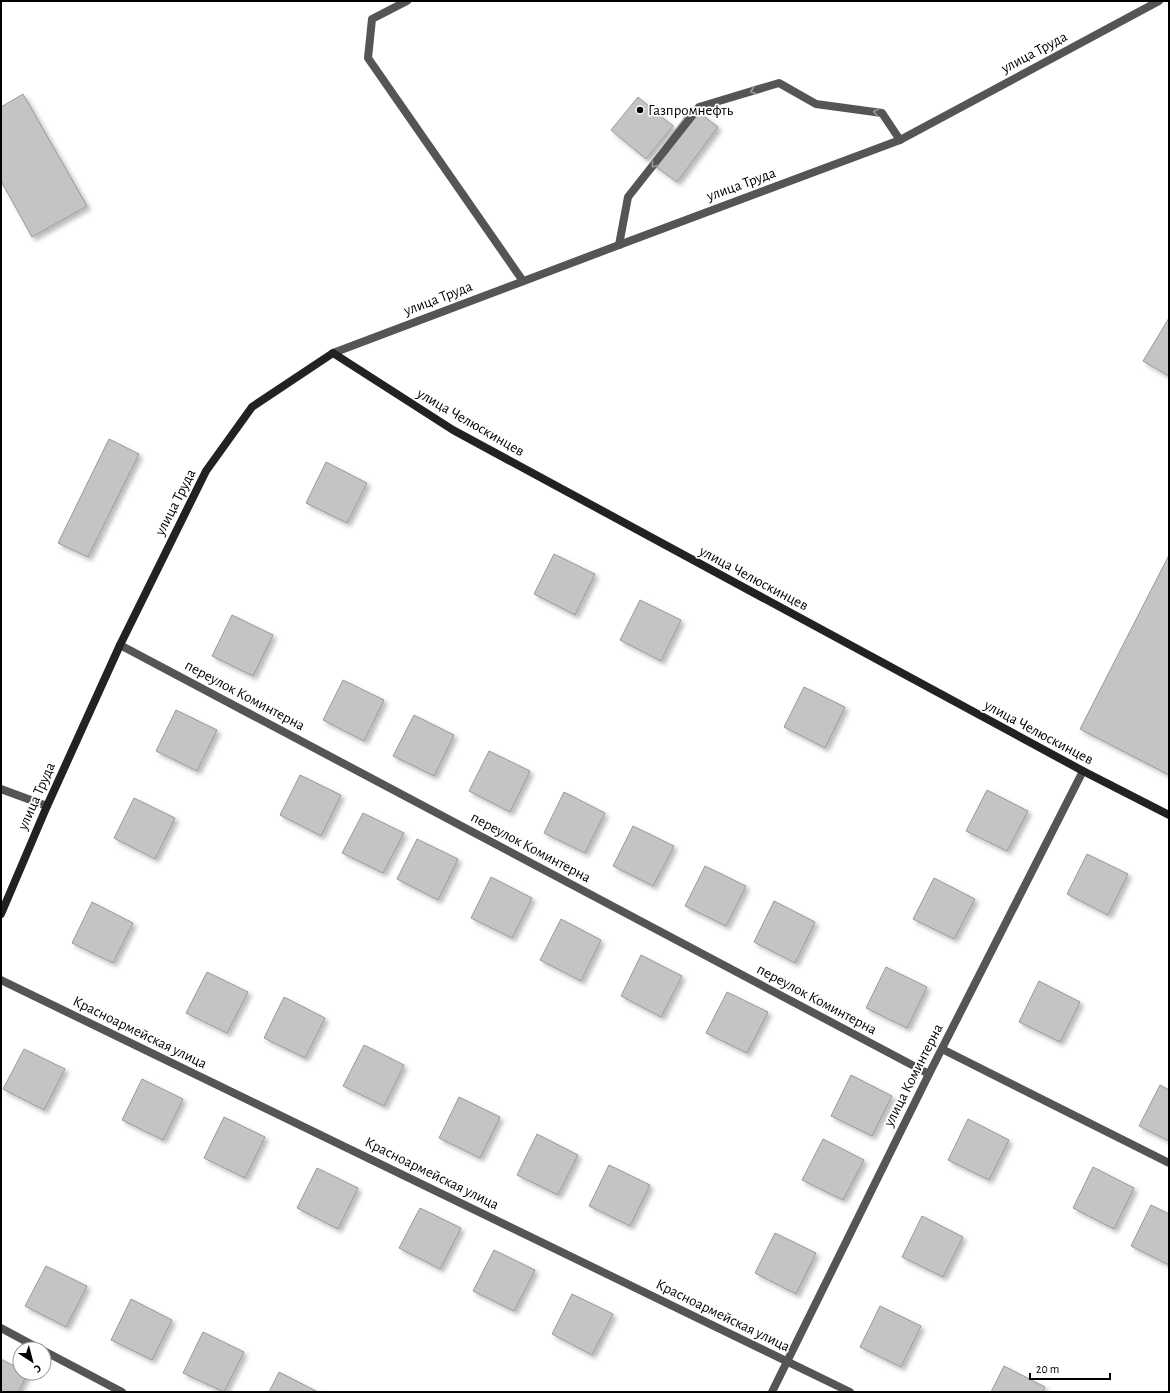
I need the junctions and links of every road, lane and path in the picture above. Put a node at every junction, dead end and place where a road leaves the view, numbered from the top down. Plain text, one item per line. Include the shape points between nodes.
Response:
1 (407, 1) edge
2 (1160, 1) edge
3 (900, 140) junction
4 (619, 245) junction
5 (523, 281) junction
6 (333, 353) junction
7 (120, 645) junction
8 (1083, 771) junction
9 (1, 789) edge
10 (47, 806) junction
11 (1169, 815) edge
12 (1, 914) edge
13 (1, 980) edge
14 (942, 1049) junction
15 (929, 1074) junction
16 (1169, 1163) edge
17 (1, 1328) edge
18 (25, 1341) edge
19 (52, 1355) edge
20 (788, 1362) junction
21 (122, 1392) edge
22 (772, 1392) edge
23 (850, 1392) edge

1 - 5 street via 372,19 368,58
2 - 3 street, улица Труда
3 - 4 street, улица Труда
3 -> 4 street via 882,112 816,104 779,83 699,107 628,197
4 - 5 street, улица Труда
5 - 6 street, улица Труда
6 - 7 street, улица Труда via 252,407 206,471
6 - 8 street, улица Челюскинцев via 453,430
7 - 10 street, улица Труда
7 - 15 street, переулок Коминтерна
8 - 11 street, улица Челюскинцев
8 - 14 street, улица Коминтерна
9 - 10 street
10 - 12 street, улица Труда
13 - 20 street, Красноармейская улица
14 - 15 street, улица Коминтерна
14 - 16 street
15 - 20 street, улица Коминтерна
17 - 18 street
19 - 21 street
20 - 22 street, улица Коминтерна
20 - 23 street, Красноармейская улица

